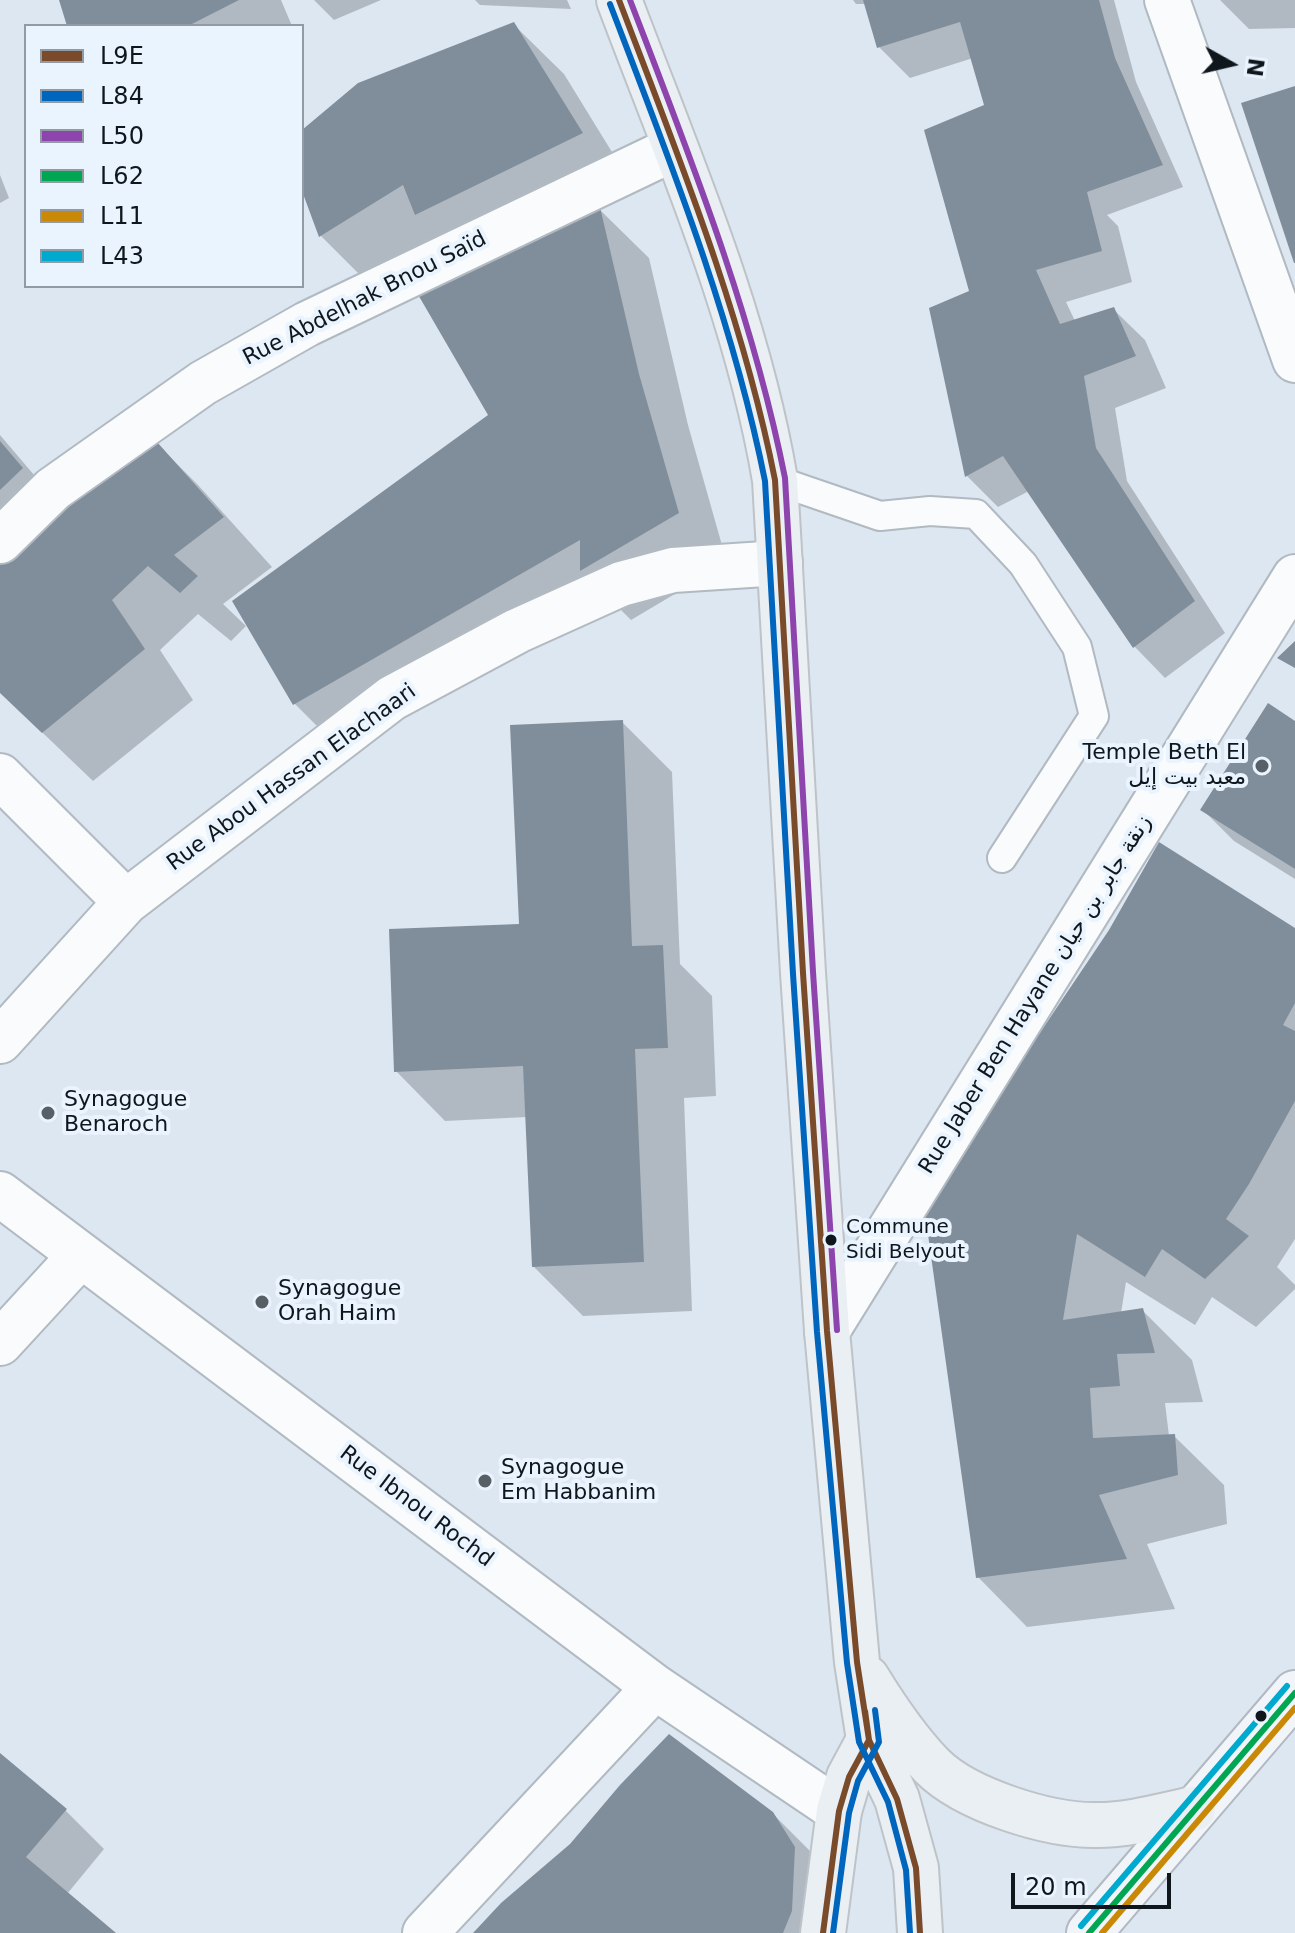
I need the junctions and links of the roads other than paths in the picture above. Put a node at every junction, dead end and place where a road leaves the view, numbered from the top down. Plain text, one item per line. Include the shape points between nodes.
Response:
1 (619, 0) edge
2 (1167, 0) edge
3 (675, 148) junction
4 (1295, 360) edge
5 (775, 480) junction
6 (0, 541) edge
7 (780, 563) junction
8 (1295, 577) edge
9 (0, 776) edge
10 (1002, 858) dead end
11 (126, 902) junction
12 (0, 1041) edge
13 (0, 1194) edge
14 (81, 1255) junction
15 (827, 1331) junction
16 (0, 1343) edge
17 (857, 1662) junction
18 (655, 1687) junction
19 (1295, 1693) edge
20 (869, 1740) junction
21 (1193, 1809) junction
22 (839, 1811) junction
23 (425, 1933) edge
24 (823, 1933) edge
25 (920, 1933) edge
26 (1089, 1933) edge

1 - 3 main road
2 - 4 street
3 - 5 main road via 750,362
3 - 6 street, Rue Abdelhak Bnou Saïd via 307,324 203,383 53,489
5 - 7 main road
5 - 10 lane via 880,516 976,514 1023,564 1077,647 1094,716
7 - 11 street, Rue Abou Hassan Elachaari via 673,570 621,584 517,631 392,698
7 - 15 main road
8 - 15 street, Rue Jaber Ben Hayane زنقة جابر بن حيان
9 - 11 street
11 - 12 street, Rue Abou Hassan Elachaari
13 - 14 street, Rue Ibnou Rochd
14 - 16 street
14 - 18 street, Rue Ibnou Rochd
15 - 17 main road
17 - 20 main road
17 - 21 main road via 894,1721 934,1768 987,1799 1055,1820 1094,1825 1134,1823
18 - 22 street, Rue Ibnou Rochd
18 - 23 street
19 - 21 main road
20 - 22 main road via 849,1777
20 - 25 main road via 897,1799 916,1868
21 - 26 main road
22 - 24 main road

